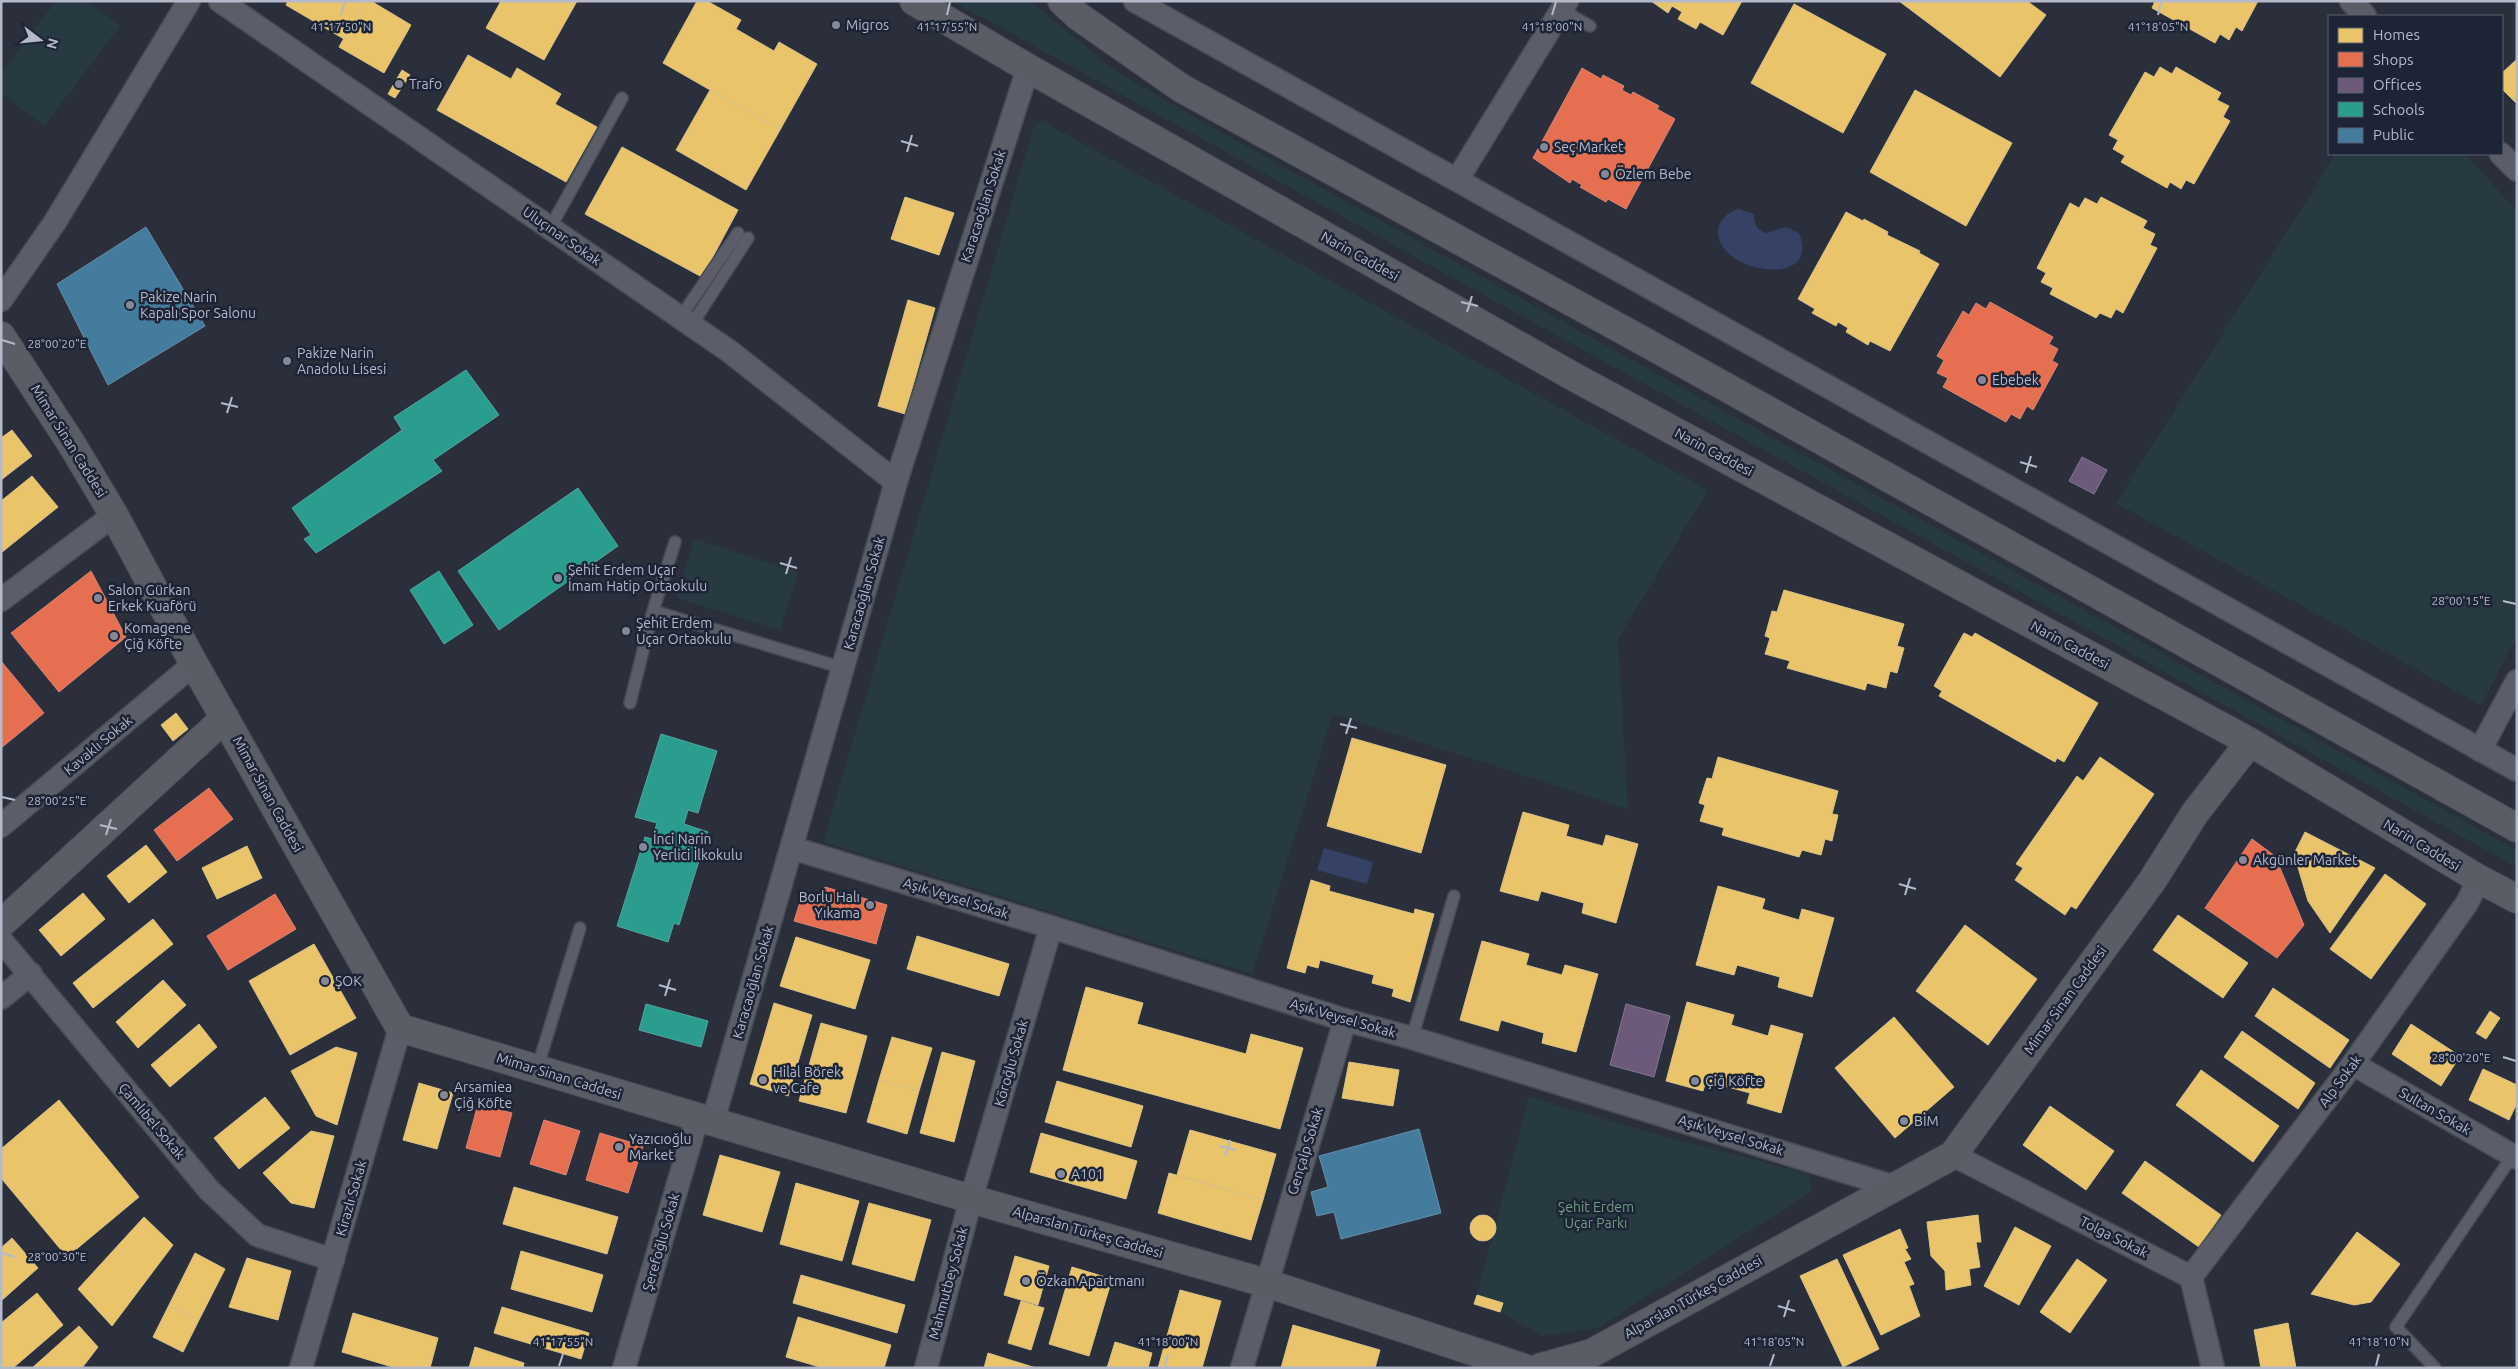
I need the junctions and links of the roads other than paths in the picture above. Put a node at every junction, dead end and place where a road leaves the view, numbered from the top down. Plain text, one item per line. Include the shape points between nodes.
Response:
1 (189, 1) edge
2 (220, 1) edge
3 (914, 1) edge
4 (1062, 1) edge
5 (1136, 1) edge
6 (2351, 1) edge
7 (1564, 5) edge
8 (2364, 15) edge
9 (1590, 26) dead end
10 (1028, 68) junction
11 (622, 98) dead end
12 (2502, 155) edge
13 (2517, 170) edge
14 (1457, 180) junction
15 (550, 228) junction
16 (743, 236) dead end
17 (1, 300) edge
18 (686, 322) junction
19 (1, 336) edge
20 (896, 482) junction
21 (114, 516) junction
22 (675, 542) dead end
23 (1, 600) edge
24 (653, 610) junction
25 (194, 664) junction
26 (843, 668) junction
27 (2517, 681) edge
28 (630, 703) dead end
29 (224, 718) junction
30 (2250, 742) junction
31 (2480, 750) junction
32 (2517, 770) edge
33 (1, 826) edge
34 (2517, 828) edge
35 (792, 848) junction
36 (2480, 879) junction
37 (1454, 896) dead end
38 (2517, 899) edge
39 (1, 924) edge
40 (1051, 927) junction
41 (580, 928) dead end
42 (1, 940) edge
43 (31, 974) junction
44 (1, 998) edge
45 (1345, 1020) junction
46 (400, 1028) junction
47 (1412, 1038) junction
48 (2353, 1064) junction
49 (537, 1069) junction
50 (650, 1104) joint
51 (705, 1118) junction
52 (1953, 1155) junction
53 (2515, 1156) edge
54 (1895, 1187) junction
55 (971, 1199) junction
56 (1842, 1216) joint
57 (333, 1260) junction
58 (2191, 1276) junction
59 (1266, 1283) junction
60 (301, 1368) edge
61 (624, 1368) edge
62 (926, 1368) edge
63 (1242, 1368) edge
64 (1524, 1368) edge
65 (1539, 1368) edge
66 (2213, 1368) edge
67 (2435, 1368) edge

1 - 17 street via 55,222
2 - 15 street, Uluçınar Sokak
3 - 10 main road, Narin Caddesi
4 - 34 main road via 1078,16 1181,88 1645,342
5 - 14 street
6 - 8 street
7 - 9 lane
7 - 14 street
10 - 20 street, Karacaoğlan Sokak
10 - 30 main road, Narin Caddesi via 1576,378
11 - 15 lane
12 - 13 street
14 - 31 street
15 - 18 street, Uluçınar Sokak
16 - 18 lane
18 - 20 street, Uluçınar Sokak
19 - 21 main road, Mimar Sinan Caddesi
20 - 26 street, Karacaoğlan Sokak
21 - 23 street
21 - 25 main road, Mimar Sinan Caddesi
22 - 24 lane
24 - 26 lane
24 - 28 lane
25 - 29 main road, Mimar Sinan Caddesi
25 - 33 street, Kavaklı Sokak
26 - 35 street, Karacaoğlan Sokak
27 - 31 street
29 - 39 main road
29 - 46 main road, Mimar Sinan Caddesi
30 - 36 main road, Narin Caddesi
30 - 52 main road, Mimar Sinan Caddesi via 2195,813 2152,881
31 - 32 street
35 - 40 street, Aşık Veysel Sokak
35 - 51 street, Karacaoğlan Sokak
36 - 38 main road, Narin Caddesi
36 - 48 street, Alp Sokak
37 - 47 lane
40 - 45 street, Aşık Veysel Sokak
40 - 55 street, Köroğlu Sokak
41 - 49 lane
42 - 43 street, Çamlıbel Sokak
43 - 44 street
43 - 57 street, Çamlıbel Sokak via 209,1190 257,1235
45 - 47 street, Aşık Veysel Sokak
45 - 59 street, Gençalp Sokak
46 - 49 main road, Mimar Sinan Caddesi
46 - 57 street, Kirazlı Sokak
47 - 54 street, Aşık Veysel Sokak
48 - 53 street, Sultan Sokak
48 - 58 street, Alp Sokak
49 - 50 main road, Mimar Sinan Caddesi
50 - 51 main road, Alparslan Türkeş Caddesi
51 - 55 main road, Alparslan Türkeş Caddesi
51 - 61 street, Şerefoğlu Sokak
52 - 54 main road, Mimar Sinan Caddesi
52 - 58 street, Tolga Sokak
53 - 67 lane via 2396,1327
54 - 56 main road, Mimar Sinan Caddesi
55 - 59 main road, Alparslan Türkeş Caddesi
55 - 62 street, Mahmutbey Sokak
56 - 65 main road, Alparslan Türkeş Caddesi via 1592,1353
57 - 60 street, Kirazlı Sokak
58 - 66 street
59 - 63 street, Gençalp Sokak
59 - 64 main road, Alparslan Türkeş Caddesi

